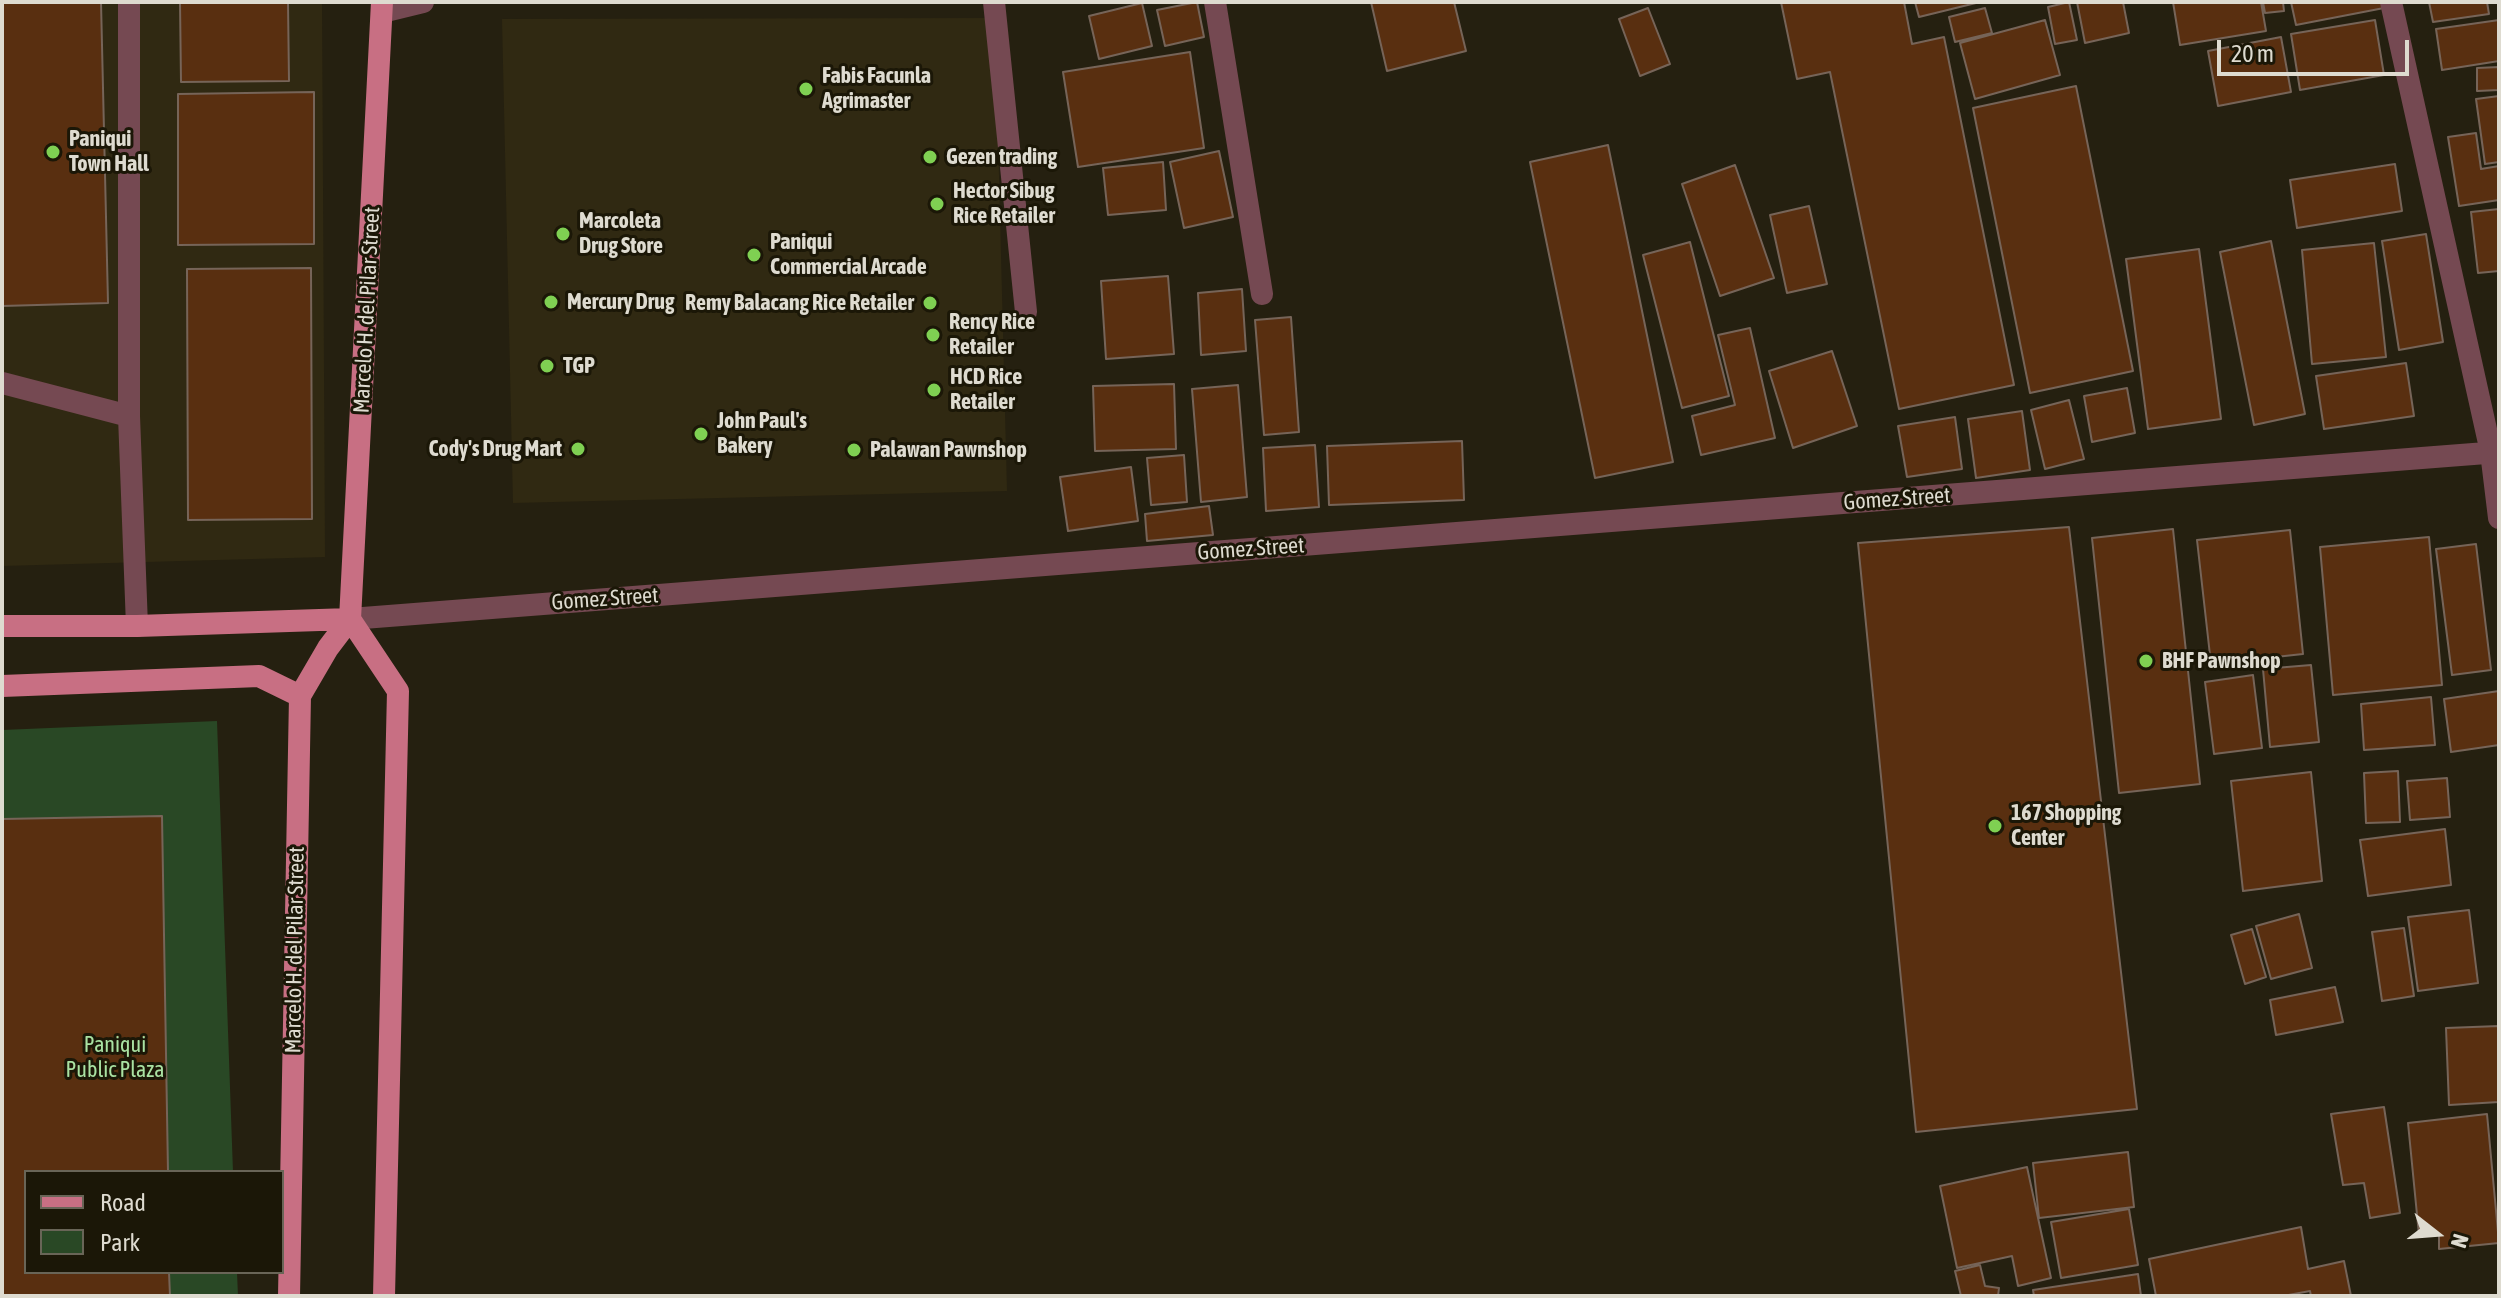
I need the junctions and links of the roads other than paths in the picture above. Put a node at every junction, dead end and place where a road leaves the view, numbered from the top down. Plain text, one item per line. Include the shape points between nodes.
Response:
1 (129, 2) edge
2 (423, 2) edge
3 (994, 2) edge
4 (1215, 2) edge
5 (2391, 2) edge
6 (382, 7) edge
7 (1262, 294) dead end
8 (1026, 312) dead end
9 (2, 383) edge
10 (129, 416) junction
11 (2495, 452) edge
12 (2499, 518) edge
13 (350, 619) junction
14 (2, 626) edge
15 (137, 626) junction
16 (2, 686) edge
17 (300, 696) junction
18 (289, 1296) edge
19 (384, 1296) edge

1 - 10 street
2 - 6 street
3 - 8 street
4 - 7 street
5 - 11 street
6 - 13 main road, Marcelo H. del Pilar Street
9 - 10 street
10 - 15 street
11 - 12 street
11 - 13 street, Gomez Street
13 - 15 main road, Gomez Street
13 - 17 main road, Marcelo H. del Pilar Street
13 - 19 main road via 398,691
14 - 15 main road, Gomez Street
16 - 17 main road via 259,676
17 - 18 main road, Marcelo H. del Pilar Street

